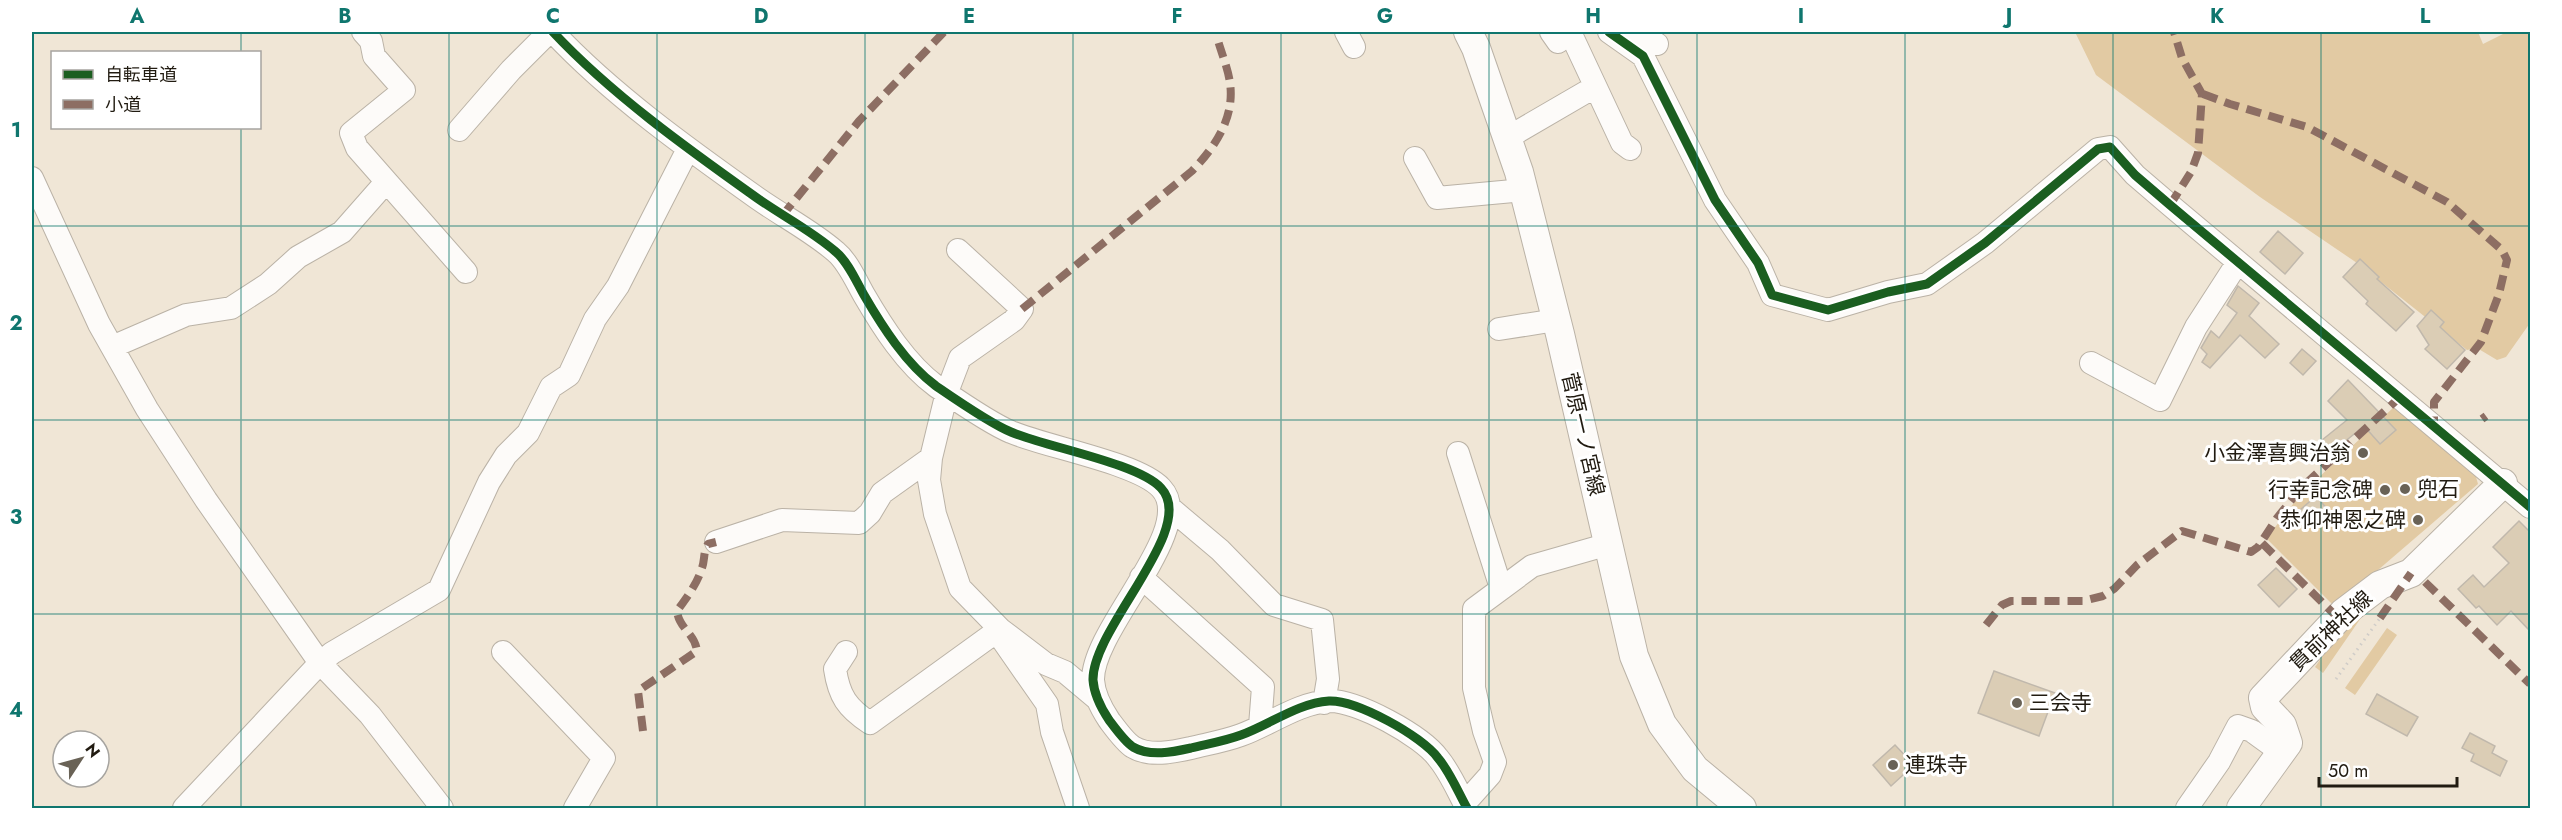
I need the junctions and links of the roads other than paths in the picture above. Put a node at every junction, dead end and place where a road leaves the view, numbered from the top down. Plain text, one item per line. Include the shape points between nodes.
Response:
1 (363, 32) edge
2 (551, 32) edge
3 (1468, 32) edge
4 (1609, 32) edge
5 (1637, 32) edge
6 (1560, 35) edge
7 (1657, 44) dead end
8 (1586, 92) dead end
9 (459, 130) dead end
10 (1507, 138) junction
11 (688, 149) junction
12 (1630, 149) dead end
13 (1415, 158) dead end
14 (32, 178) edge
15 (386, 183) junction
16 (1524, 190) junction
17 (958, 250) dead end
18 (2238, 262) junction
19 (466, 272) dead end
20 (1556, 320) junction
21 (1499, 329) dead end
22 (112, 347) junction
23 (2091, 363) dead end
24 (947, 392) junction
25 (1458, 453) dead end
26 (931, 458) junction
27 (2503, 483) junction
28 (1170, 507) junction
29 (2530, 507) edge
30 (716, 542) dead end
31 (1609, 544) junction
32 (1141, 577) junction
33 (1501, 588) junction
34 (998, 630) junction
35 (503, 652) dead end
36 (846, 652) dead end
37 (1041, 660) junction
38 (320, 663) junction
39 (1096, 698) junction
40 (1324, 703) junction
41 (1047, 704) junction
42 (1260, 726) junction
43 (2281, 752) junction
44 (1466, 806) edge
45 (184, 808) edge
46 (442, 808) edge
47 (574, 808) edge
48 (1078, 808) edge
49 (1742, 808) edge
50 (2187, 808) edge
51 (2241, 808) edge

1 - 15 street via 371,41 374,56 404,90 351,133 357,148
2 - 9 street via 511,70
2 - 11 street
3 - 10 main road, 菅原一ノ宮線
4 - 18 street via 1643,56 1715,200 1758,263 1772,295 1828,310 1927,284 1985,243 2098,149 2109,147 2135,175
5 - 7 street
6 - 12 street via 1622,143
8 - 10 street
10 - 16 main road, 菅原一ノ宮線
11 - 24 street via 840,255 887,335 933,384
11 - 38 street via 618,286 595,319 569,375 551,387 528,433 506,455 489,482 439,590
13 - 16 street via 1437,198
14 - 22 street
15 - 19 street
15 - 22 street via 342,232 298,257 268,284 231,308 186,315
16 - 20 main road, 菅原一ノ宮線
17 - 24 street via 1022,309 1014,320 960,358
18 - 23 street via 2196,327 2160,400
18 - 27 street
20 - 21 street
20 - 31 main road, 菅原一ノ宮線
22 - 38 street via 206,500
24 - 26 street
24 - 28 street via 1008,432 1139,473 1164,490
25 - 33 street
26 - 30 street via 882,493 859,523 782,520
26 - 34 street via 929,480 935,514 960,588
27 - 29 street
27 - 43 main road, 貫前神社線 via 2411,573 2380,585 2343,613 2263,698 2265,707 2282,725 2288,743
28 - 32 street via 1161,546
28 - 40 street via 1274,605 1322,620 1328,679
31 - 33 street via 1532,566
31 - 49 main road, 菅原一ノ宮線 via 1634,656 1662,724 1695,769
32 - 39 street via 1109,630 1097,659 1093,678
32 - 42 street via 1263,687
33 - 44 street via 1474,609 1474,688 1495,762
34 - 36 street via 870,723 854,713 838,691 835,669
34 - 37 street
34 - 41 street
35 - 47 street via 604,758
37 - 39 street via 1065,672
37 - 41 street
38 - 45 street
38 - 46 street via 370,715
39 - 42 street via 1133,747 1152,752 1171,753 1241,735
40 - 42 street
40 - 44 street via 1358,707 1418,739 1438,757
41 - 48 street via 1052,732
43 - 50 street via 2238,726
43 - 51 main road

